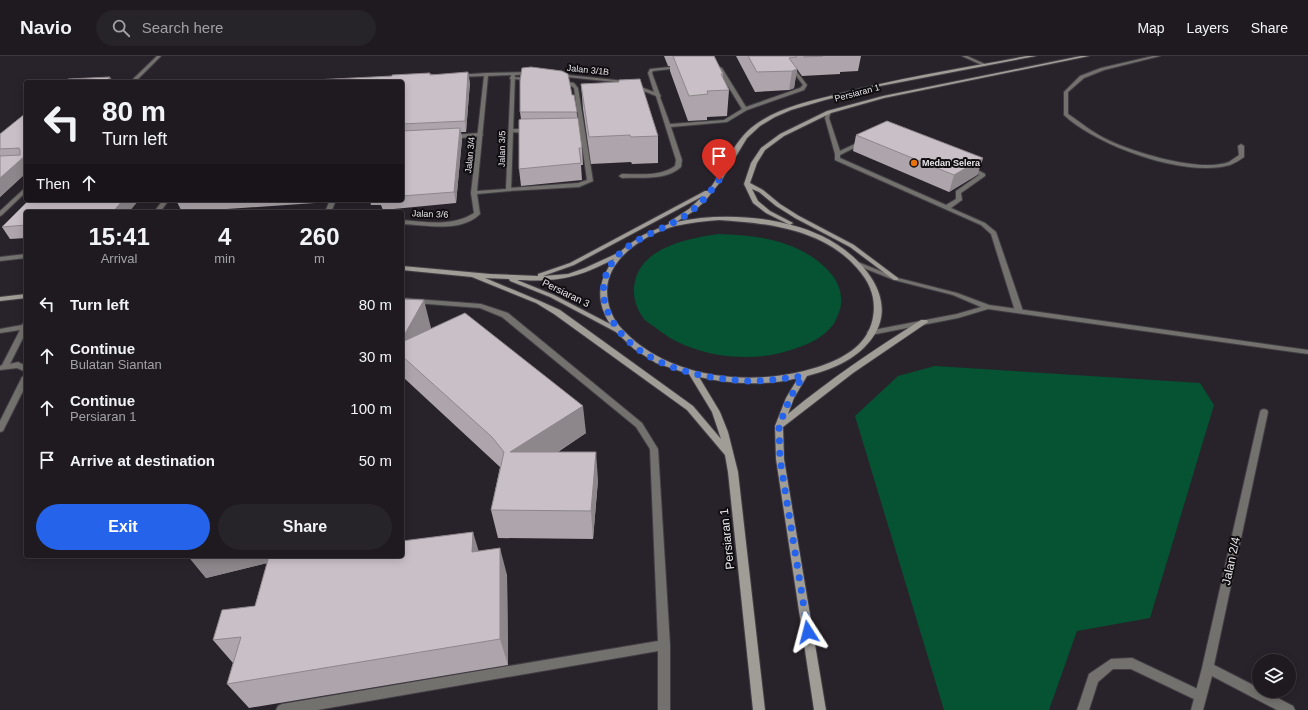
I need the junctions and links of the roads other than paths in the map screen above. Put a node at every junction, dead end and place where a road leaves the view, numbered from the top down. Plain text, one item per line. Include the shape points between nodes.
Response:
1 (159, 56) edge
2 (964, 56) edge
3 (1034, 56) edge
4 (1087, 56) edge
5 (1158, 56) edge
6 (789, 64) edge
7 (984, 65) junction
8 (710, 66) edge
9 (687, 67) edge
10 (535, 73) edge
11 (486, 74) junction
12 (550, 74) edge
13 (456, 76) edge
14 (512, 76) junction
15 (134, 80) edge
16 (541, 80) edge
17 (555, 81) edge
18 (659, 96) junction
19 (745, 109) junction
20 (829, 112) junction
21 (668, 126) junction
22 (574, 130) edge
23 (582, 130) junction
24 (511, 131) junction
25 (534, 131) edge
26 (480, 135) junction
27 (441, 137) edge
28 (866, 140) edge
29 (1241, 146) dead end
30 (838, 155) junction
31 (966, 167) edge
32 (622, 176) dead end
33 (747, 184) junction
34 (713, 188) junction
35 (509, 190) junction
36 (24, 191) edge
37 (474, 193) junction
38 (946, 208) junction
39 (0, 214) edge
40 (404, 222) edge
41 (457, 224) joint
42 (661, 229) junction
43 (811, 234) junction
44 (621, 252) junction
45 (24, 256) edge
46 (0, 259) edge
47 (858, 264) junction
48 (404, 268) edge
49 (475, 276) junction
50 (504, 277) junction
51 (530, 279) junction
52 (896, 279) junction
53 (24, 296) edge
54 (0, 300) edge
55 (404, 300) edge
56 (988, 307) junction
57 (1019, 311) junction
58 (924, 322) junction
59 (24, 327) edge
60 (24, 330) edge
61 (0, 331) edge
62 (618, 331) junction
63 (871, 333) junction
64 (1308, 352) edge
65 (2, 368) edge
66 (24, 368) edge
67 (693, 374) junction
68 (803, 376) junction
69 (24, 381) edge
70 (1264, 412) dead end
71 (779, 426) junction
72 (0, 429) edge
73 (729, 454) junction
74 (664, 645) junction
75 (1208, 668) junction
76 (1200, 696) junction
77 (282, 710) edge
78 (664, 710) edge
79 (759, 710) edge
80 (820, 710) edge
81 (1083, 710) edge
82 (1197, 710) edge
83 (1290, 710) edge

1 - 15 street
2 - 7 street
3 - 7 main road, Persiaran 1
4 - 20 main road, Persiaran 1 via 890,95
5 - 29 street via 1103,68 1082,77 1066,92 1066,115 1102,139 1154,158 1190,165 1214,166 1236,162 1242,156
6 - 19 street via 805,85 802,89
7 - 34 main road, Persiaran 1 via 838,95 776,115 758,125 739,144
8 - 19 street via 720,69
9 - 18 street via 657,68 650,71
10 - 14 street
11 - 13 street
11 - 14 street
11 - 26 street, Jalan 3/4
12 - 18 street, Jalan 3/1B via 625,82
14 - 16 street
14 - 24 street, Jalan 3/5
17 - 23 street via 572,84 576,88
18 - 21 street
19 - 21 street via 725,121
20 - 30 street via 827,118
20 - 33 main road, Persiaran 1 via 782,135 763,149 754,163
21 - 32 street via 679,160 678,167 660,175
22 - 23 street
23 - 35 street via 590,181 579,185
24 - 25 street
24 - 35 street, Jalan 3/5
26 - 27 street
26 - 37 street, Jalan 3/4
28 - 30 street
30 - 38 street via 837,159
31 - 38 street via 983,175 958,192 959,200
33 - 43 main road via 755,202 768,212
33 - 52 main road via 761,190 778,206 852,246
34 - 42 main road, Persiaran 1 via 688,214
34 - 51 main road via 572,264
35 - 37 street
36 - 39 street
37 - 41 street, Jalan 3/4 via 477,214 470,220
38 - 57 street via 983,224 994,233
40 - 41 street, Jalan 3/6
42 - 43 main road via 719,218 750,219 781,224
42 - 44 main road via 639,239
43 - 47 main road via 834,246
44 - 51 main road, Persiaran 3 via 568,276
44 - 62 main road via 608,270 603,289 606,310
45 - 46 street
47 - 52 street
47 - 63 main road via 874,285 879,309
48 - 49 main road, Persiaran 3
49 - 50 main road, Persiaran 3
49 - 73 main road via 557,312 690,408
50 - 51 main road, Persiaran 3
50 - 62 main road, Persiaran 3 via 552,296
52 - 56 street via 955,294
53 - 54 main road
55 - 74 street via 481,306 505,315 639,425 654,449
56 - 57 street
56 - 58 street
57 - 64 street
58 - 63 street
58 - 71 main road via 808,401
59 - 61 street
60 - 65 street
62 - 67 main road via 637,348 656,359
63 - 68 main road via 856,350 833,365
65 - 66 street via 18,365
67 - 68 main road via 757,382
67 - 73 main road, Persiaran 1 via 716,412
68 - 71 main road via 790,398
69 - 72 street
70 - 75 street, Jalan 2/4
71 - 80 main road via 780,459
73 - 79 main road, Persiaran 1
74 - 77 street
74 - 78 street
75 - 76 street, Jalan 2/4
75 - 83 street
76 - 81 street via 1132,663 1111,664 1093,678
76 - 82 street, Jalan 2/4

